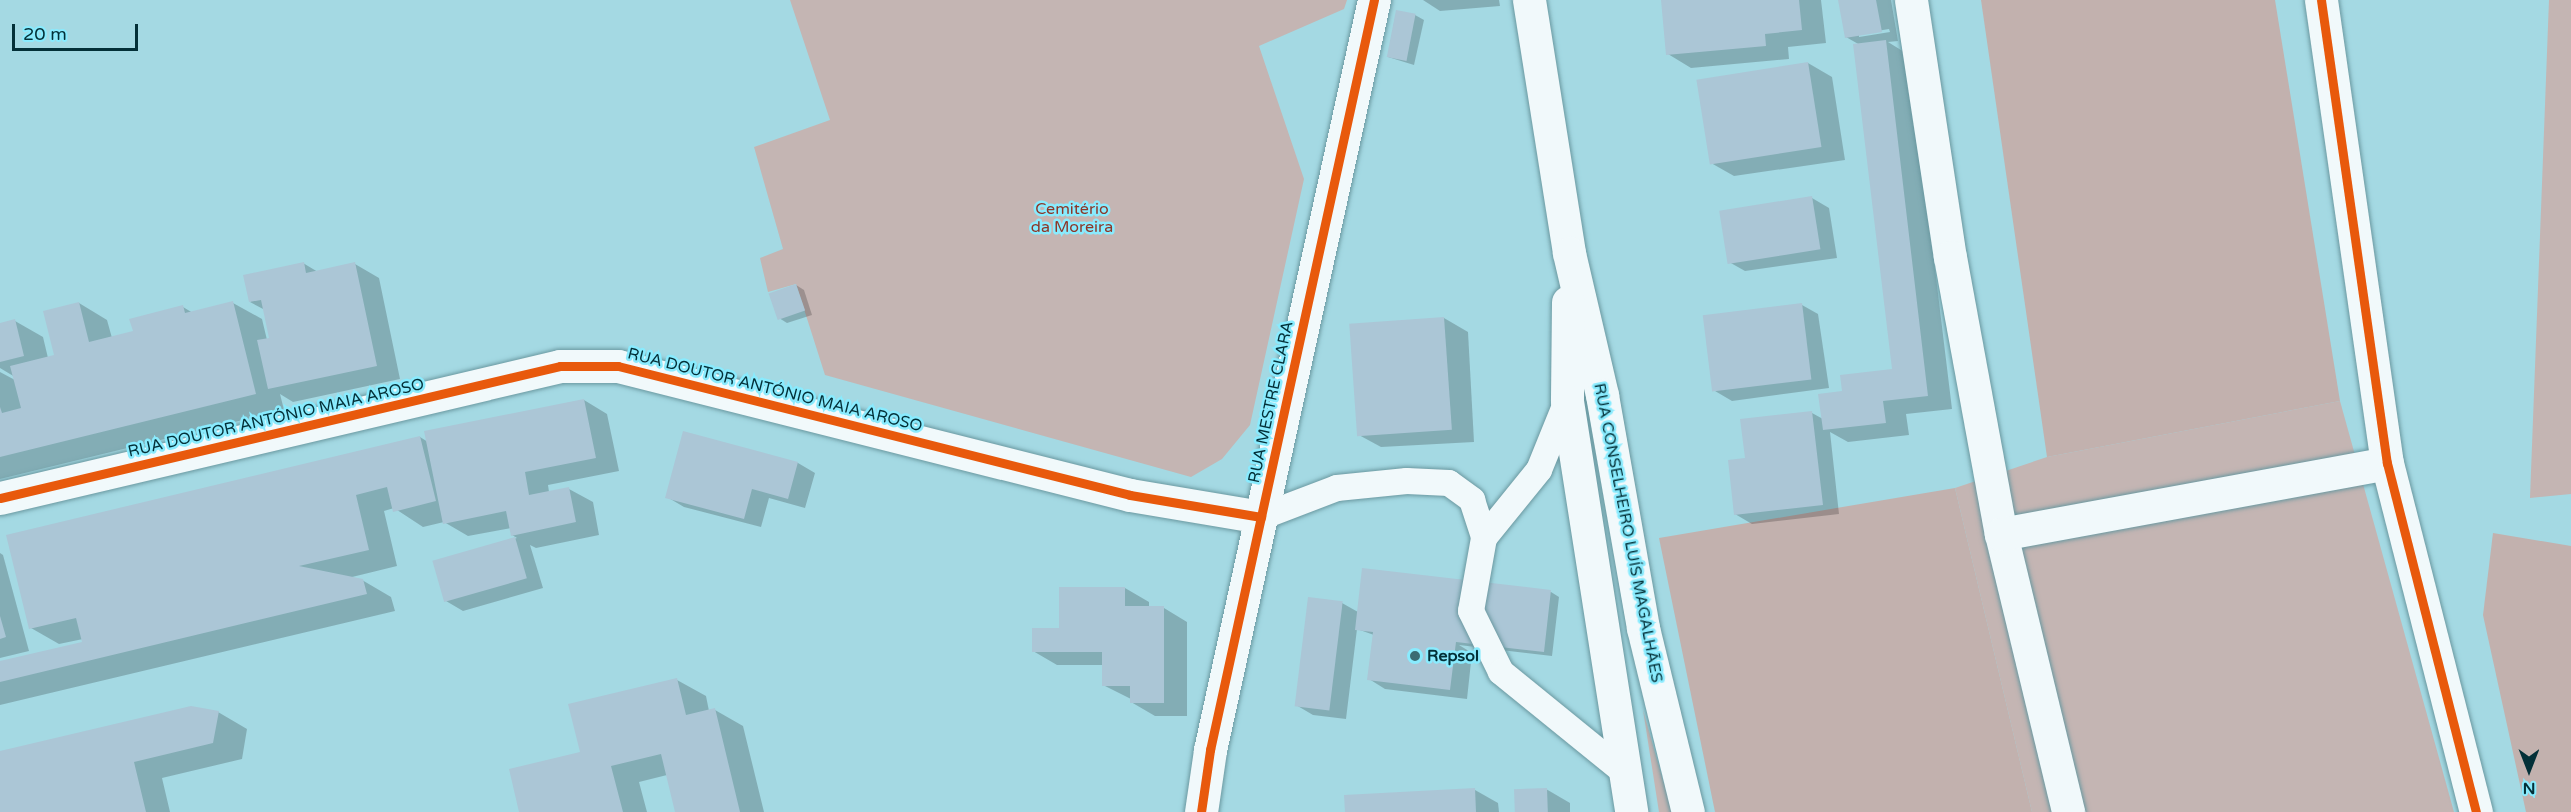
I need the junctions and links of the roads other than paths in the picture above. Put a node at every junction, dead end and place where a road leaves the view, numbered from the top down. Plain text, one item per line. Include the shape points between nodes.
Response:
1 (1374, 0) edge
2 (1529, 0) edge
3 (1911, 0) edge
4 (2321, 0) edge
5 (1569, 253) junction
6 (1567, 401) junction
7 (2387, 463) junction
8 (0, 498) edge
9 (1262, 517) junction
10 (2001, 534) junction
11 (1484, 538) junction
12 (1623, 771) junction
13 (1201, 812) edge
14 (1630, 812) edge
15 (1688, 812) edge
16 (2068, 812) edge
17 (2476, 812) edge

1 - 9 street, RUA MESTRE CLARA
2 - 5 street, RUA CONSELHEIRO LUÍS MAGALHÃES
3 - 10 street via 1950,257
4 - 7 street
5 - 6 street, RUA CONSELHEIRO LUÍS MAGALHÃES
5 - 15 street, RUA CONSELHEIRO LUÍS MAGALHÃES via 1602,395 1643,628
6 - 11 lane via 1539,470
6 - 12 street, RUA CONSELHEIRO LUÍS MAGALHÃES
7 - 10 street
7 - 17 street
8 - 9 street, RUA DOUTOR ANTÓNIO MAIA AROSO via 560,366 618,366 1130,495
9 - 11 lane via 1337,488 1449,483 1472,500
9 - 13 street, RUA MESTRE CLARA via 1210,750
10 - 16 street
11 - 12 lane via 1471,611 1501,672
12 - 14 street, RUA CONSELHEIRO LUÍS MAGALHÃES

